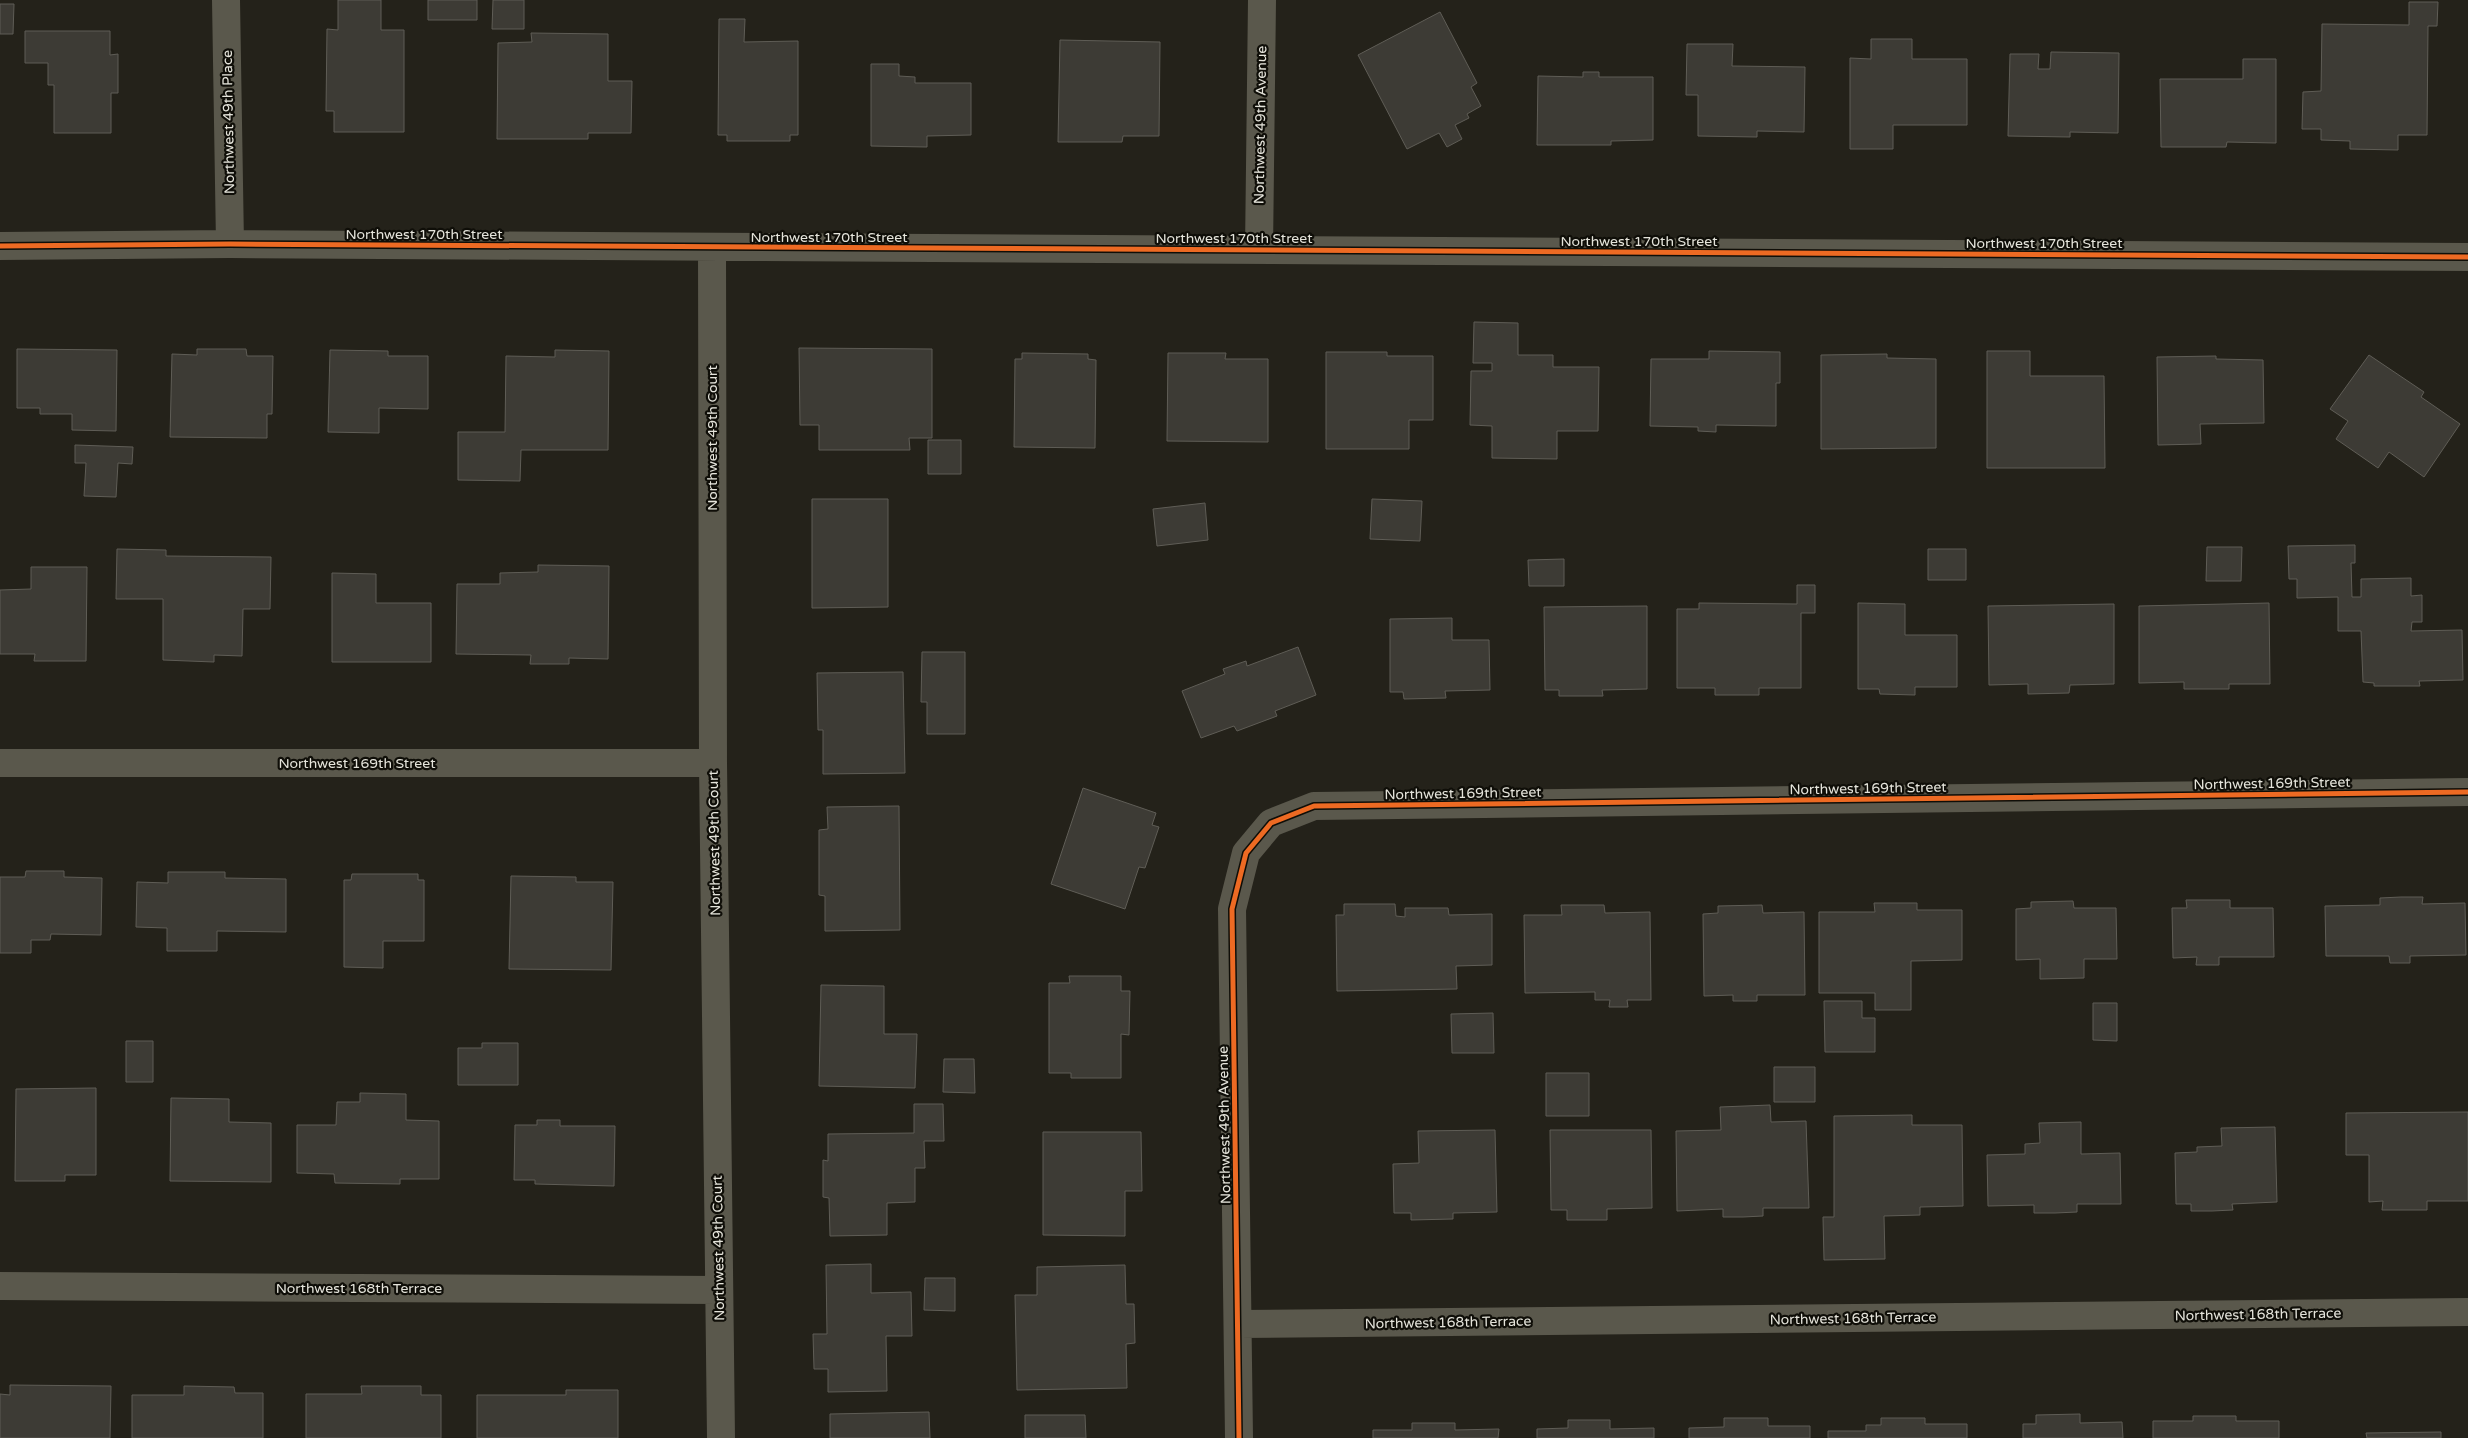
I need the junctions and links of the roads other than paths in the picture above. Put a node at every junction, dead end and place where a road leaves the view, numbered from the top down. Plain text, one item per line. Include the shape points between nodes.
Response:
1 (226, 0) edge
2 (1262, 0) edge
3 (230, 244) junction
4 (0, 246) edge
5 (712, 247) junction
6 (1259, 250) junction
7 (2468, 257) edge
8 (0, 763) edge
9 (713, 763) junction
10 (2468, 792) edge
11 (1271, 823) joint
12 (0, 1286) edge
13 (718, 1290) junction
14 (2468, 1312) edge
15 (1239, 1324) junction
16 (720, 1438) edge
17 (1239, 1438) edge

1 - 3 street, Northwest 49th Place
2 - 6 street, Northwest 49th Avenue
3 - 4 street, Northwest 170th Street
3 - 5 street, Northwest 170th Street
5 - 6 street, Northwest 170th Street
5 - 9 street, Northwest 49th Court
6 - 7 street, Northwest 170th Street
8 - 9 street, Northwest 169th Street
9 - 13 street, Northwest 49th Court
10 - 11 street, Northwest 169th Street via 1314,806
11 - 15 street, Northwest 49th Avenue via 1246,853 1232,909
12 - 13 street, Northwest 168th Terrace
13 - 16 street, Northwest 49th Court
14 - 15 street, Northwest 168th Terrace
15 - 17 street, Northwest 49th Avenue

